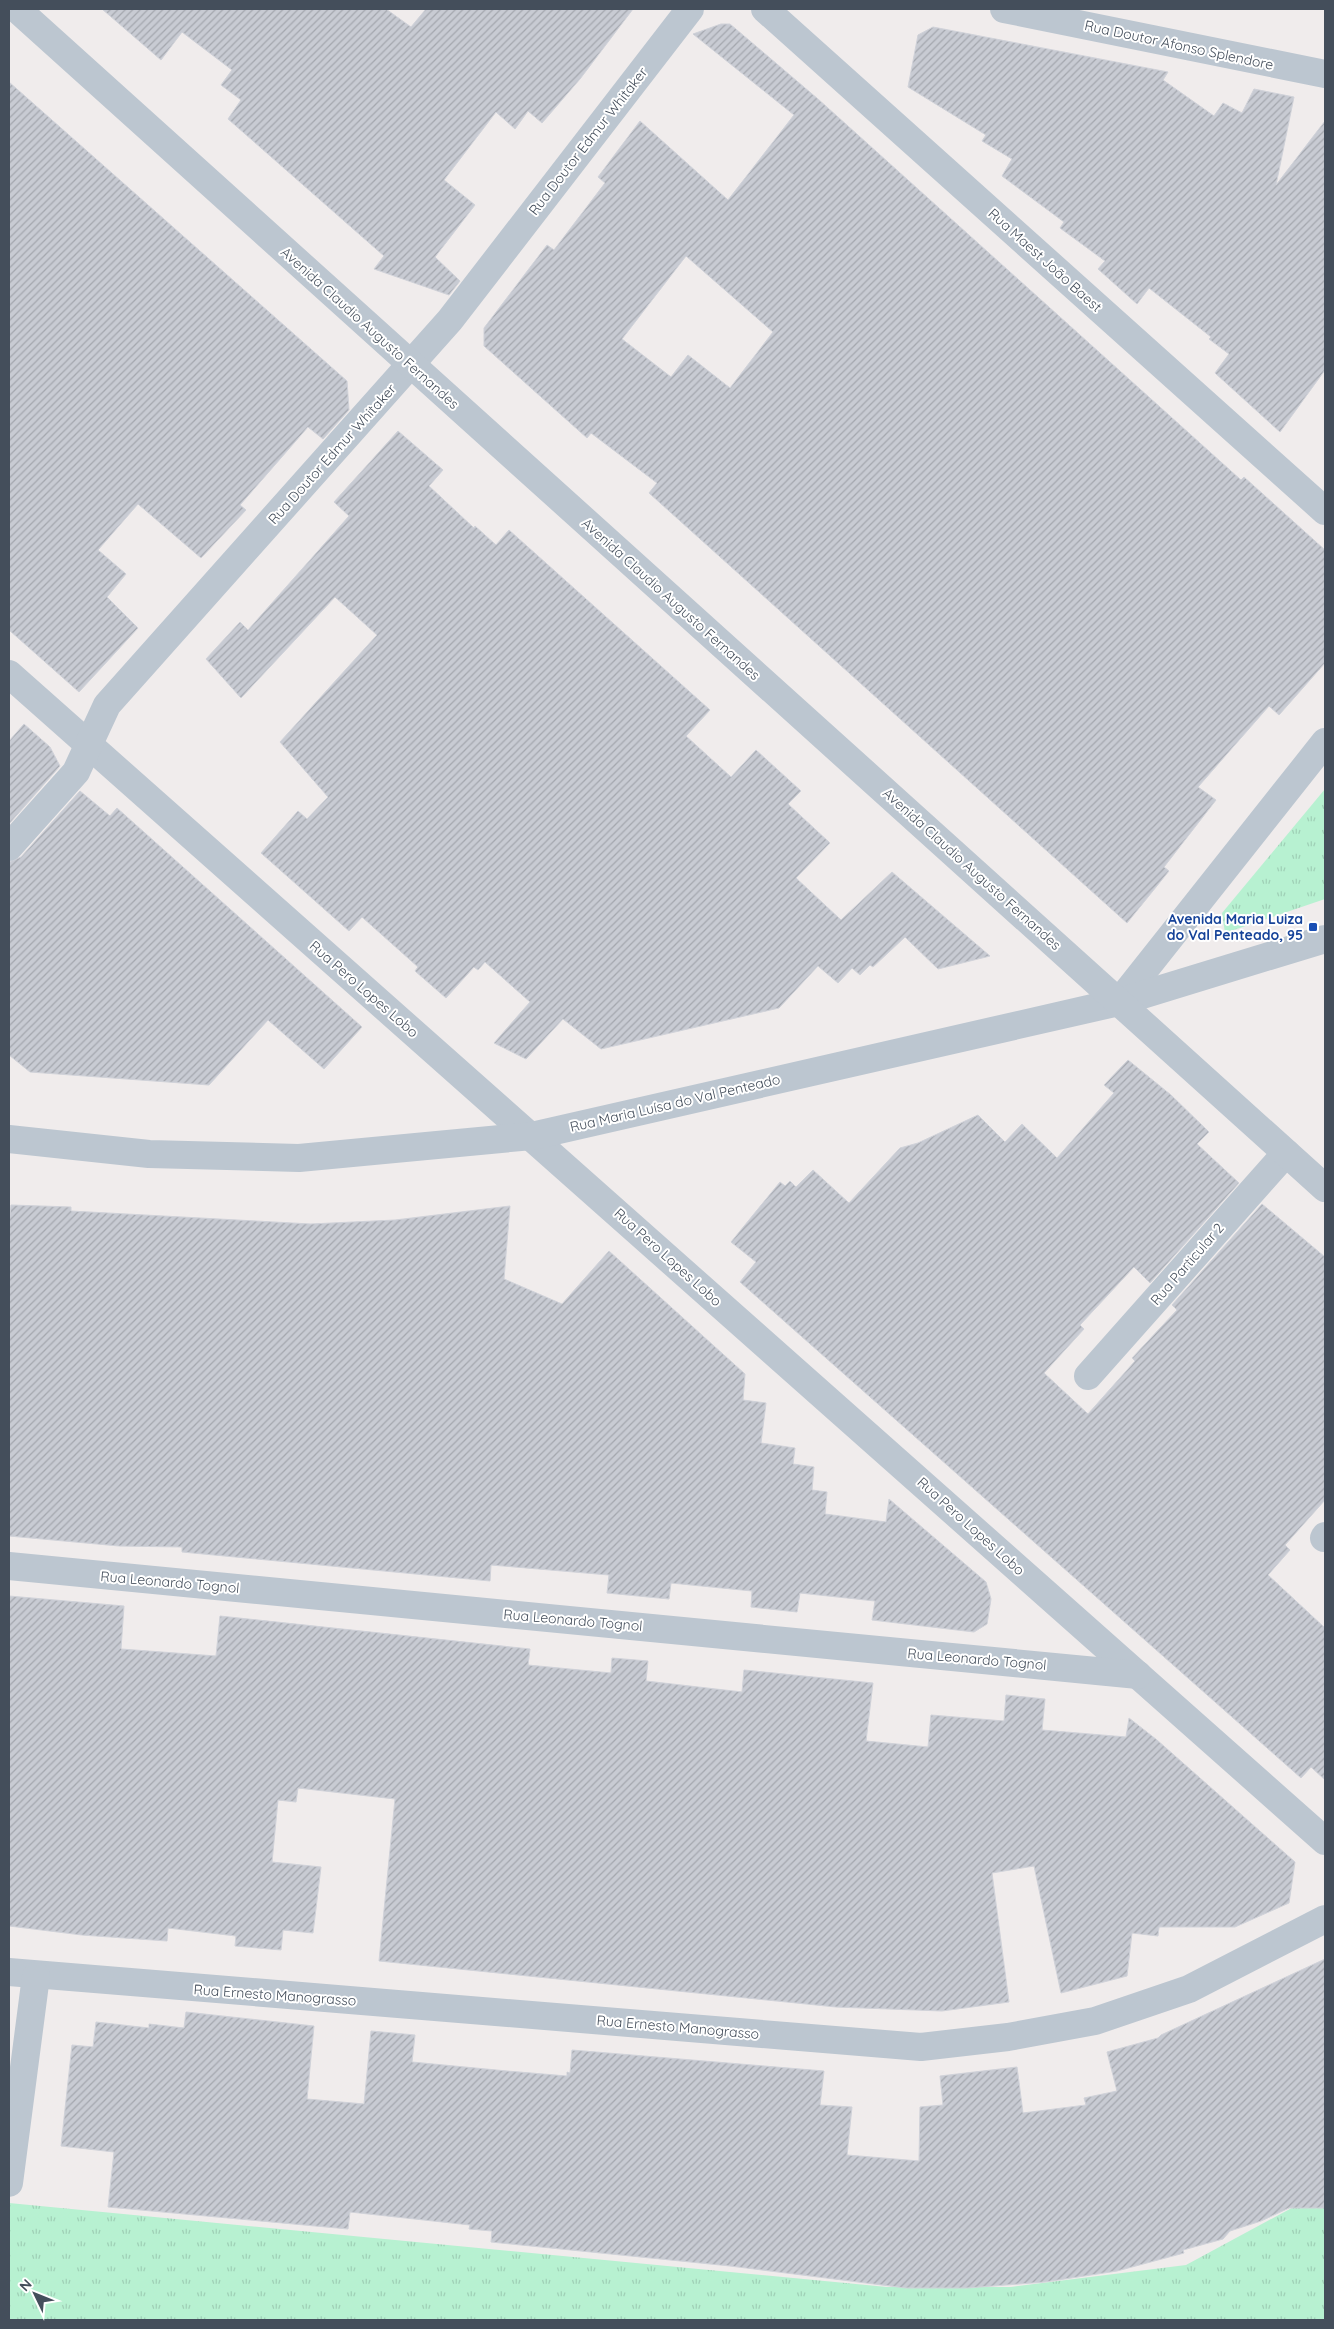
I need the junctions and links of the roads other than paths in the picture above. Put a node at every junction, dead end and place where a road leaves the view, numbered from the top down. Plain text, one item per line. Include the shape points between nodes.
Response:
1 (17, 9) edge
2 (690, 9) edge
3 (765, 9) edge
4 (1004, 9) edge
5 (1325, 74) edge
6 (411, 365) junction
7 (1325, 512) edge
8 (9, 674) edge
9 (1325, 742) edge
10 (89, 746) junction
11 (9, 847) edge
12 (1325, 939) edge
13 (1119, 1002) junction
14 (532, 1136) junction
15 (9, 1139) edge
16 (1286, 1153) junction
17 (1325, 1188) edge
18 (1088, 1376) dead end
19 (9, 1566) edge
20 (1138, 1674) junction
21 (1325, 1841) edge
22 (1325, 1919) edge
23 (9, 1972) edge
24 (36, 1976) junction
25 (9, 2183) edge

1 - 6 street, Avenida Claudio Augusto Fernandes
2 - 6 street, Rua Doutor Edmur Whitaker via 450,320
3 - 7 street, Rua Maest João Baest
4 - 5 street, Rua Doutor Afonso Splendore
6 - 10 street, Rua Doutor Edmur Whitaker via 108,705
6 - 13 street, Avenida Claudio Augusto Fernandes
8 - 10 street, Rua Pero Lopes Lobo
9 - 13 street
10 - 11 street, Rua Doutor Edmur Whitaker via 76,772
10 - 14 street, Rua Pero Lopes Lobo
12 - 13 street, Rua Maria Luísa do Val Penteado
13 - 14 street, Rua Maria Luísa do Val Penteado
13 - 16 street, Avenida Claudio Augusto Fernandes
14 - 15 street, Rua Maria Luísa do Val Penteado via 299,1158 149,1154
14 - 20 street, Rua Pero Lopes Lobo
16 - 17 street, Avenida Claudio Augusto Fernandes
16 - 18 street, Rua Particular 2
19 - 20 street, Rua Leonardo Tognol
20 - 21 street, Rua Pero Lopes Lobo
22 - 24 street, Rua Ernesto Manograsso via 1189,1988 1095,2021 1008,2037 921,2047
23 - 24 street, Rua Ernesto Manograsso
24 - 25 street

